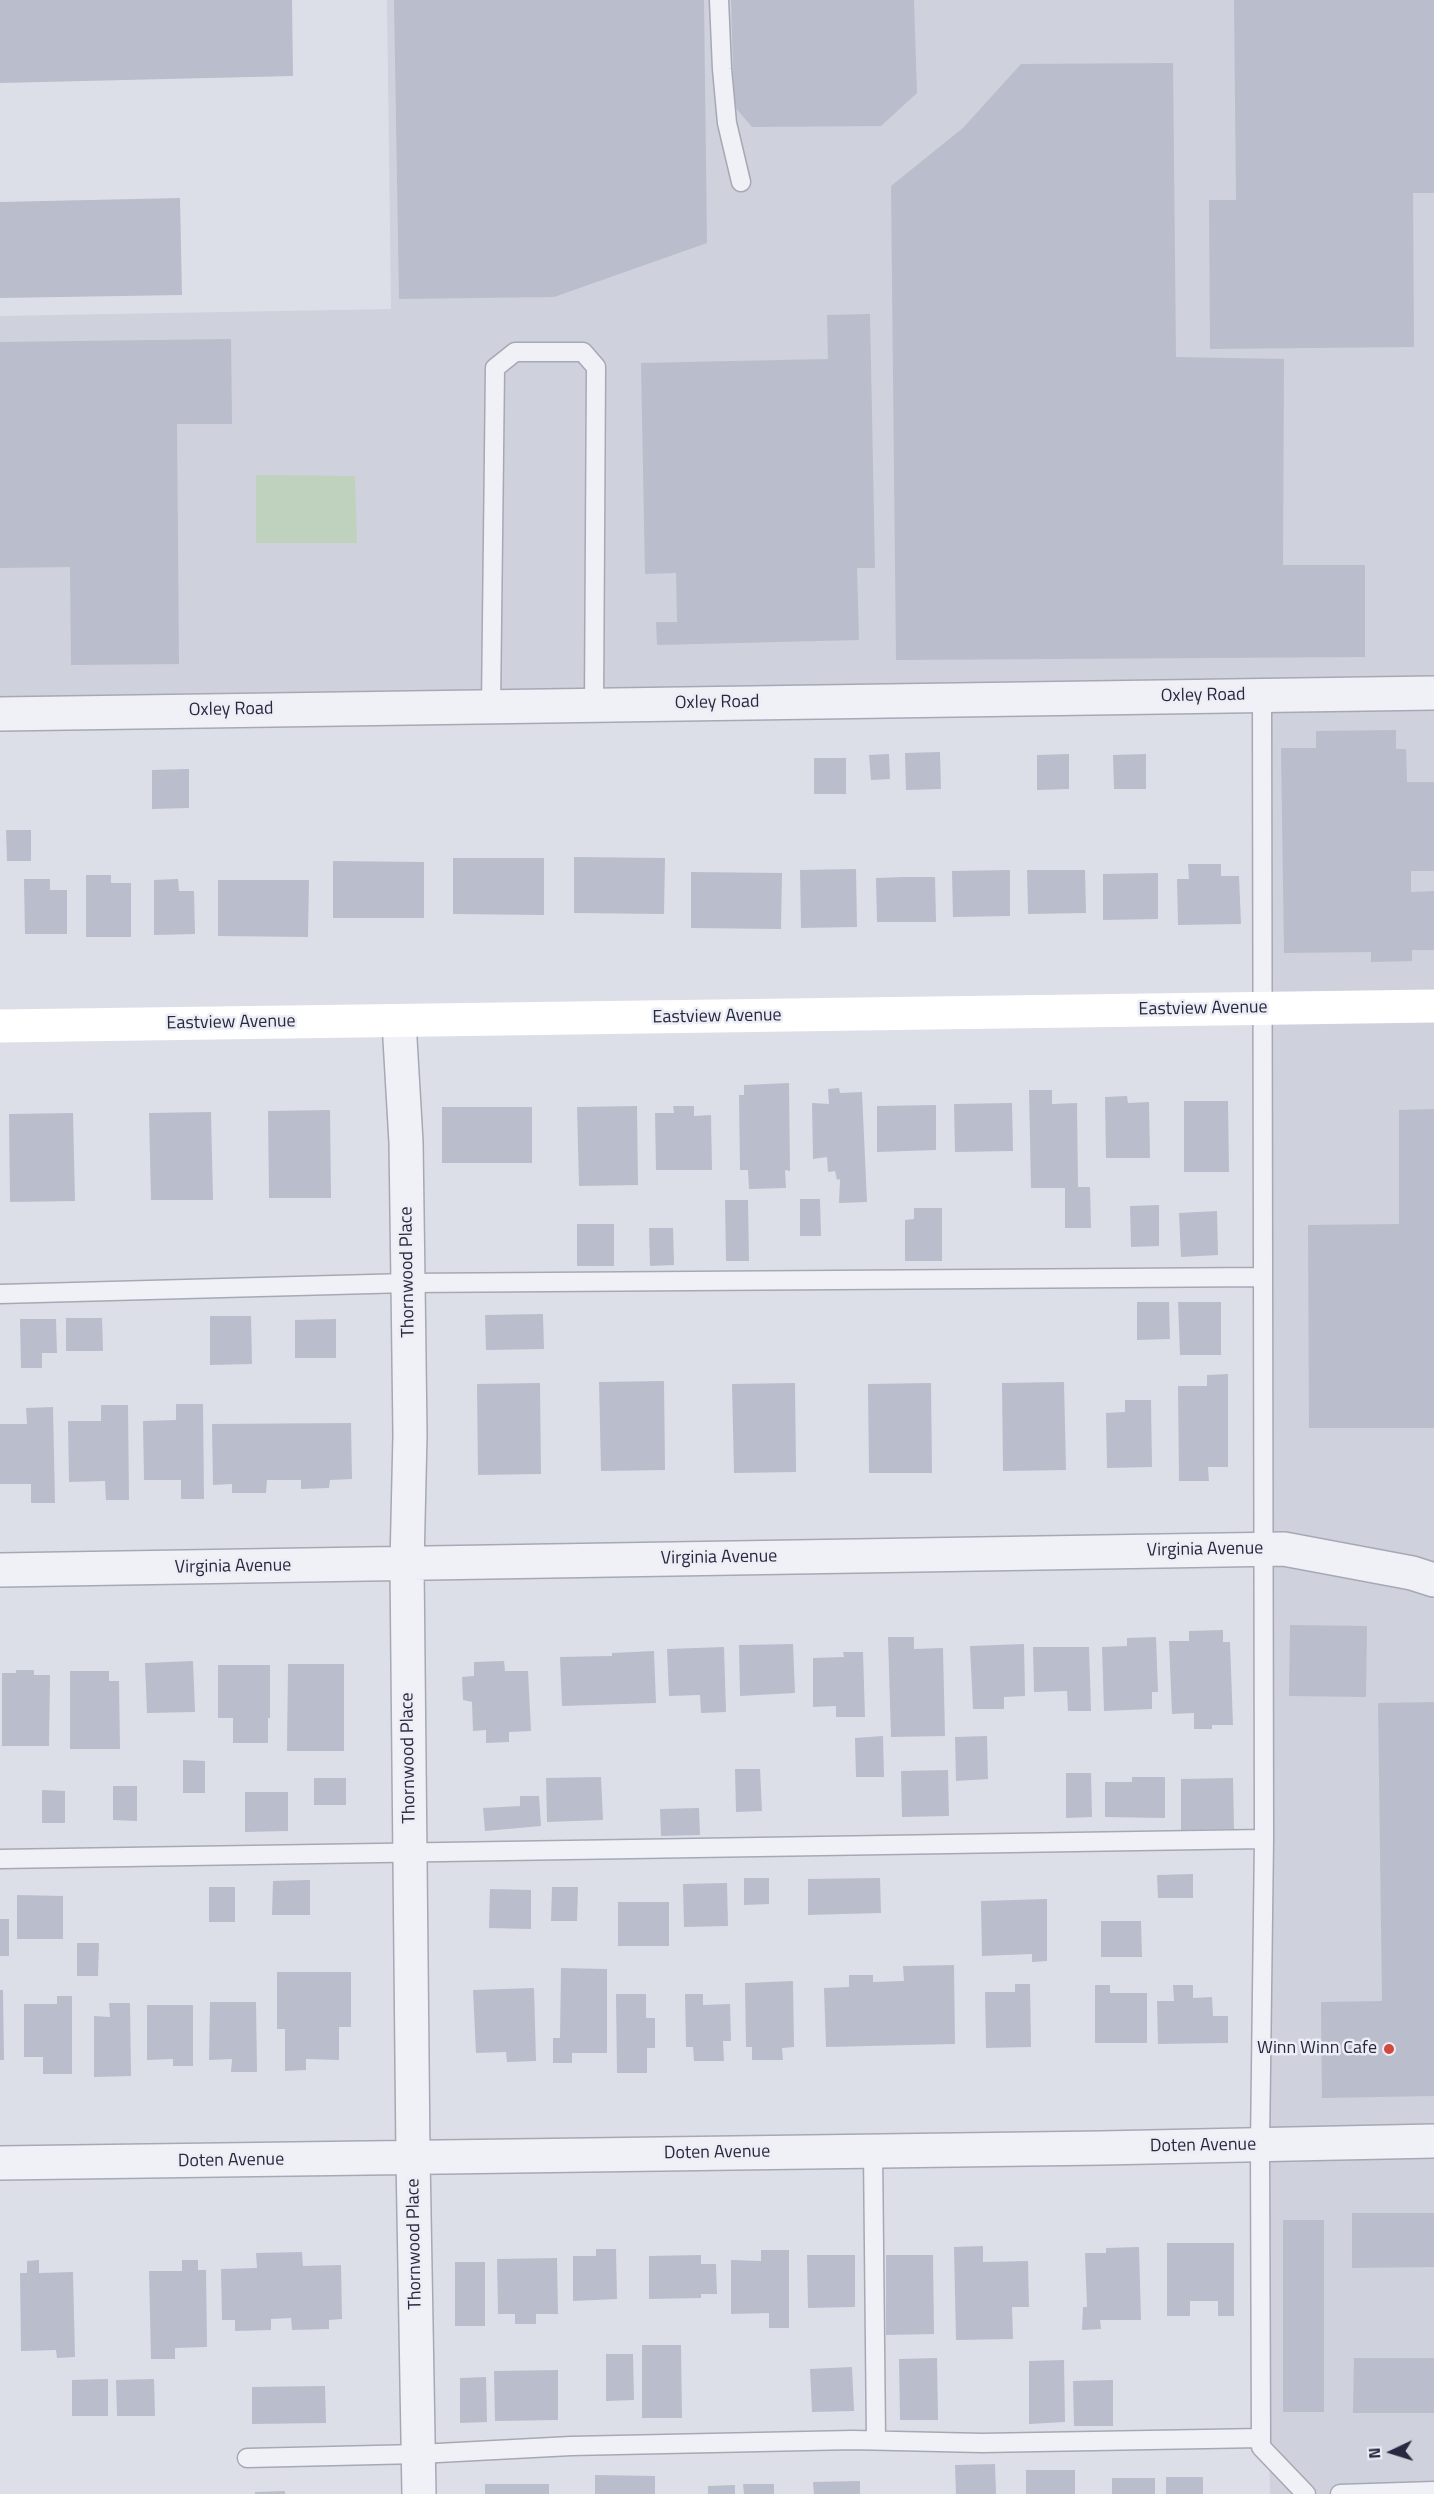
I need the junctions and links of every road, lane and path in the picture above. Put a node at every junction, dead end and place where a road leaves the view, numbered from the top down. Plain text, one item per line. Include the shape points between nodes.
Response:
1 (719, 0) edge
2 (741, 182) dead end
3 (1434, 693) edge
4 (1262, 695) junction
5 (594, 705) junction
6 (491, 707) junction
7 (0, 714) edge
8 (1434, 1006) edge
9 (1262, 1008) junction
10 (399, 1022) junction
11 (0, 1026) edge
12 (1262, 1276) junction
13 (408, 1283) junction
14 (0, 1294) edge
15 (1262, 1550) junction
16 (407, 1564) junction
17 (0, 1570) edge
18 (1434, 1580) edge
19 (1264, 1839) junction
20 (410, 1852) junction
21 (0, 1859) edge
22 (1434, 2141) edge
23 (1260, 2145) junction
24 (873, 2151) junction
25 (413, 2157) junction
26 (0, 2163) edge
27 (1261, 2438) junction
28 (876, 2440) junction
29 (418, 2454) junction
30 (247, 2458) dead end
31 (1434, 2492) edge
32 (419, 2494) edge
33 (1306, 2494) edge
34 (1341, 2494) edge

1 - 2 lane via 727,123
3 - 4 street, Oxley Road
4 - 5 street, Oxley Road
4 - 9 lane
5 - 6 street, Oxley Road
5 - 6 lane via 596,367 583,352 515,352 495,368
6 - 7 street, Oxley Road
8 - 9 street, Eastview Avenue
9 - 10 street, Eastview Avenue
9 - 12 lane
10 - 11 street, Eastview Avenue
10 - 13 street, Thornwood Place
12 - 13 lane
12 - 15 lane
13 - 14 lane
13 - 16 street, Thornwood Place
15 - 16 street, Virginia Avenue
15 - 18 street, Virginia Avenue via 1284,1549
15 - 19 lane
16 - 17 street, Virginia Avenue
16 - 20 street, Thornwood Place
19 - 20 lane
19 - 23 lane
20 - 21 lane
20 - 25 street, Thornwood Place
22 - 23 street, Doten Avenue
23 - 24 street, Doten Avenue
23 - 27 lane
24 - 25 street, Doten Avenue
24 - 28 lane
25 - 26 street, Doten Avenue
25 - 29 street, Thornwood Place
27 - 28 lane via 982,2443
27 - 33 lane via 1261,2447
28 - 29 lane via 571,2446
29 - 30 lane
29 - 32 street, Thornwood Place
31 - 34 lane

